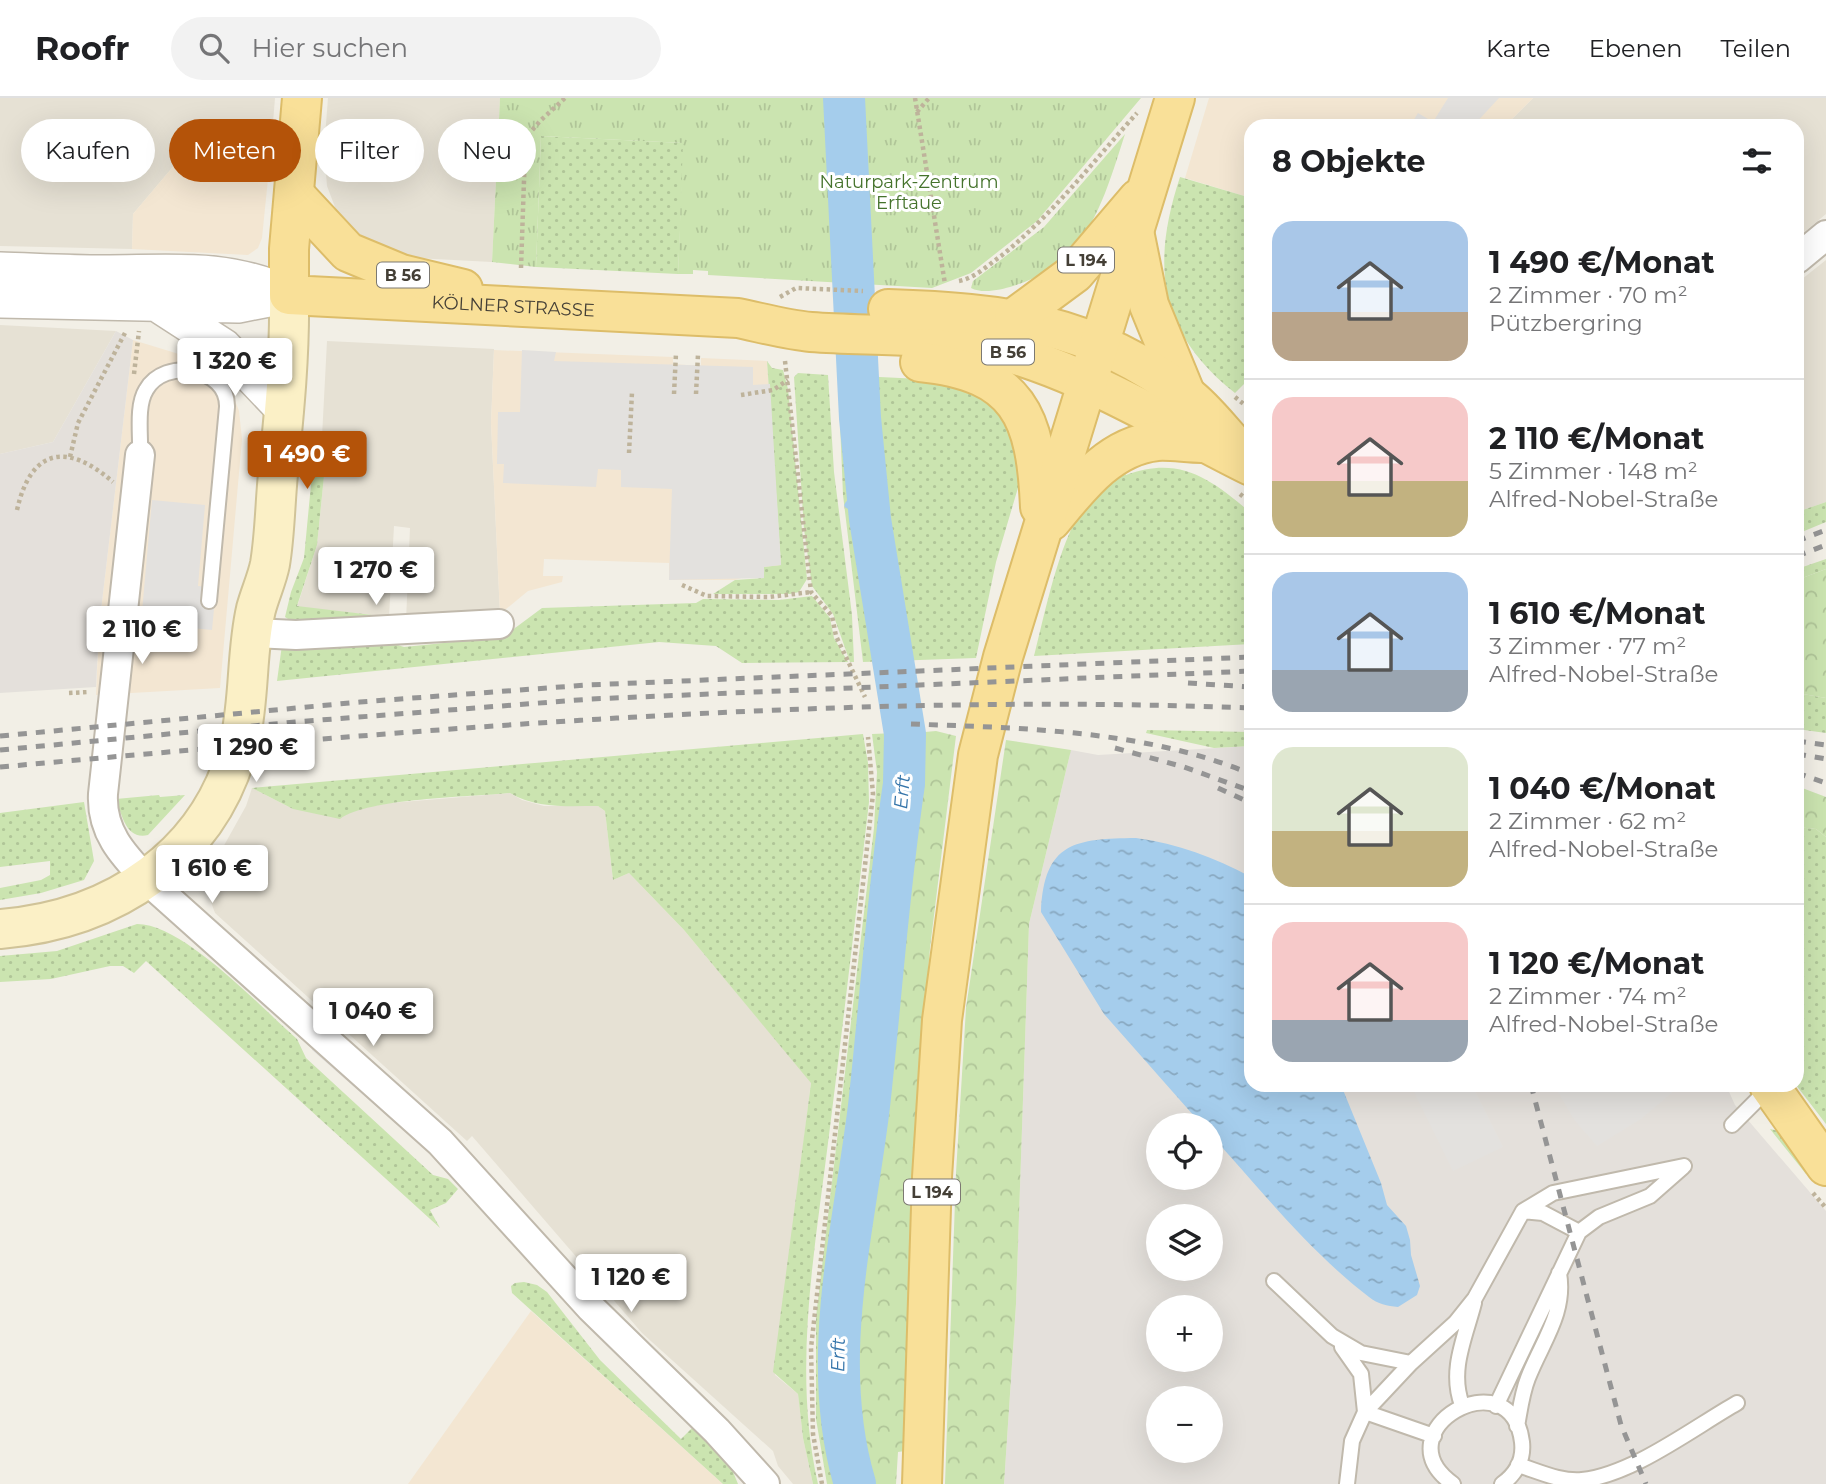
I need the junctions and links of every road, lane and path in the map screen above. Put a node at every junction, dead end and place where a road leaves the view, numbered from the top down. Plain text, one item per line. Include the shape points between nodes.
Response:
1 (302, 98) edge
2 (565, 98) edge
3 (915, 98) edge
4 (929, 98) edge
5 (1175, 98) edge
6 (917, 112) junction
7 (1139, 126) dead end
8 (1146, 190) junction
9 (294, 194) junction
10 (1133, 230) junction
11 (1826, 235) edge
12 (1804, 253) edge
13 (521, 268) dead end
14 (0, 270) edge
15 (289, 295) junction
16 (0, 300) edge
17 (151, 302) junction
18 (537, 310) junction
19 (934, 317) junction
20 (1014, 318) junction
21 (127, 330) dead end
22 (797, 332) junction
23 (1099, 342) junction
24 (676, 353) dead end
25 (698, 354) dead end
26 (789, 379) junction
27 (1086, 381) junction
28 (132, 387) dead end
29 (632, 392) dead end
30 (674, 394) dead end
31 (696, 394) dead end
32 (741, 395) dead end
33 (1186, 396) junction
34 (285, 411) junction
35 (1206, 443) junction
36 (629, 453) dead end
37 (140, 455) joint
38 (70, 457) junction
39 (1244, 458) edge
40 (1244, 462) edge
41 (135, 499) junction
42 (17, 510) dead end
43 (1041, 534) junction
44 (682, 585) dead end
45 (811, 592) junction
46 (209, 601) dead end
47 (499, 624) dead end
48 (253, 633) junction
49 (96, 692) dead end
50 (69, 693) dead end
51 (865, 697) dead end
52 (867, 737) dead end
53 (147, 880) junction
54 (0, 929) edge
55 (1764, 1092) edge
56 (1774, 1092) edge
57 (1731, 1125) dead end
58 (1826, 1166) edge
59 (1523, 1210) junction
60 (1579, 1232) junction
61 (1559, 1273) junction
62 (1274, 1282) dead end
63 (1475, 1298) junction
64 (1332, 1336) junction
65 (1411, 1363) junction
66 (1737, 1403) dead end
67 (1462, 1405) junction
68 (1496, 1406) junction
69 (1365, 1412) junction
70 (1517, 1426) junction
71 (1434, 1436) junction
72 (1518, 1465) junction
73 (1447, 1482) edge
74 (765, 1484) edge
75 (822, 1484) edge
76 (922, 1484) edge
77 (1347, 1484) edge
78 (1502, 1484) edge

1 - 9 main road
2 - 13 path via 528,135
3 - 6 path
4 - 6 path
5 - 8 main road, L 194
6 - 19 path
7 - 19 path via 1145,105 1041,223 968,279
8 - 10 main road, L 194
8 - 20 main road, L 194 via 1074,273
9 - 15 main road
9 - 18 main road, B 56 via 339,244 364,260
10 - 23 main road, L 194
10 - 33 main road, B 56 via 1149,305
11 - 12 street
14 - 15 street, KÖLNER STRASSE via 148,270 239,276
15 - 17 street, KÖLNER STRASSE via 237,305
15 - 18 main road, KÖLNER STRASSE / B 56
15 - 34 main road
16 - 17 street, KÖLNER STRASSE
17 - 28 path
17 - 34 street via 224,347
18 - 22 main road, KÖLNER STRASSE / B 56 via 738,318
19 - 20 main road, KÖLNER STRASSE / B 56
19 - 22 main road, KÖLNER STRASSE / B 56
19 - 22 main road, B 56 via 875,359
19 - 27 main road, KÖLNER STRASSE / B 56 via 997,349
19 - 43 main road, B 56 via 968,369 1008,395 1021,412 1038,463
20 - 23 main road, KÖLNER STRASSE / B 56
21 - 38 path via 78,423
22 - 26 path
23 - 27 main road, L 194
23 - 33 main road, B 56
24 - 30 path
25 - 31 path
26 - 32 path via 773,390
26 - 45 path
27 - 35 main road, KÖLNER STRASSE / B 56
27 - 43 main road, L 194
29 - 36 path
33 - 39 main road, B 56
34 - 48 main road via 270,566
35 - 40 main road, KÖLNER STRASSE / B 56
35 - 43 main road, L 194 via 1157,441 1123,452 1088,477
37 - 41 street
37 - 46 lane via 142,398 155,378 186,370 222,386 227,407
38 - 41 path via 93,464
38 - 42 path via 43,462 29,474
41 - 53 street via 102,804 113,840
43 - 76 main road, L 194 via 981,738 946,994 932,1177
44 - 45 path via 707,596
45 - 51 path via 832,616 836,636
47 - 48 street via 296,635
48 - 53 main road via 246,715 229,772 191,837
49 - 50 path
52 - 75 path via 872,804 811,1335 811,1405
53 - 54 main road via 89,911 45,924
53 - 74 street via 440,1142 591,1308
55 - 57 lane
56 - 58 main road
59 - 60 lane via 1543,1213
59 - 60 lane via 1553,1193 1684,1166 1650,1196 1599,1217
59 - 63 lane
60 - 61 lane
61 - 68 lane
61 - 70 lane via 1563,1293 1559,1311 1527,1380
62 - 64 lane
63 - 65 lane
63 - 67 lane via 1456,1362
64 - 65 lane via 1361,1353
64 - 69 lane via 1357,1364
65 - 69 lane
66 - 72 lane via 1634,1462 1596,1477 1566,1479
67 - 68 lane
67 - 71 lane via 1445,1416
68 - 70 lane
69 - 71 lane
69 - 77 lane via 1352,1441
70 - 72 lane via 1522,1448
71 - 73 lane via 1434,1457
72 - 78 lane

